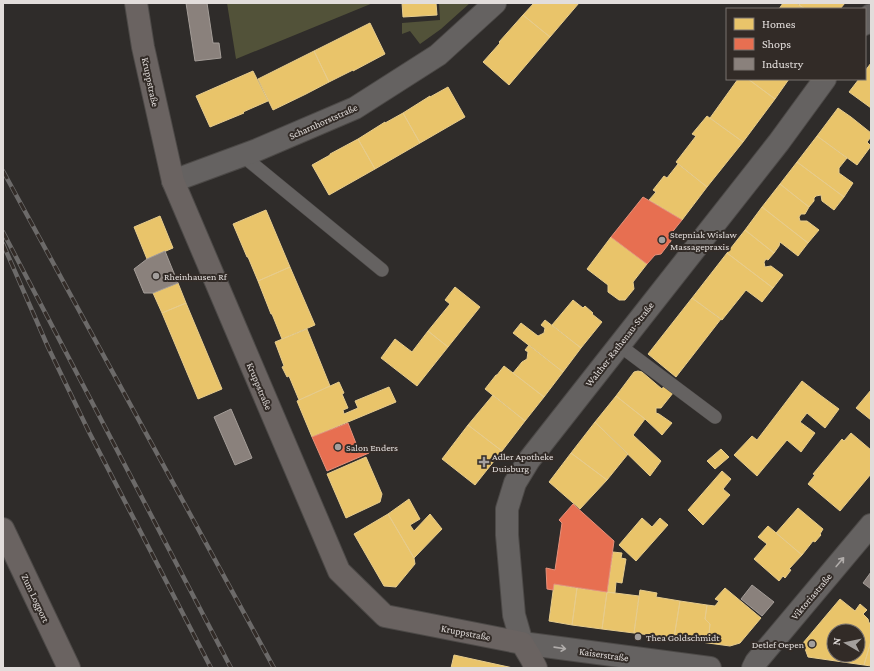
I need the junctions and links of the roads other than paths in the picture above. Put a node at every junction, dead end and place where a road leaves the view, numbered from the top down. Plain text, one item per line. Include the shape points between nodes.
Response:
1 (136, 3) edge
2 (495, 3) edge
3 (824, 80) edge
4 (243, 156) junction
5 (173, 181) junction
6 (382, 270) dead end
7 (619, 345) junction
8 (715, 417) dead end
9 (871, 524) edge
10 (3, 528) edge
11 (522, 643) junction
12 (69, 668) edge
13 (536, 668) edge
14 (710, 668) edge
15 (752, 668) edge

1 - 5 street, Kruppstraße via 143,47
2 - 4 street, Scharnhorststraße via 438,55 355,108
3 - 7 street, Walther-Rathenau-Straße via 780,142
4 - 5 street, Scharnhorststraße
4 - 6 lane
5 - 11 street, Kruppstraße via 339,571 385,616
7 - 8 lane
7 - 11 street, Walther-Rathenau-Straße via 529,460 515,483 507,509 507,535 514,615
15 -> 9 street, Viktoriastraße
10 - 12 street, Zum Logport
11 - 13 street
11 -> 14 street, Kaiserstraße

